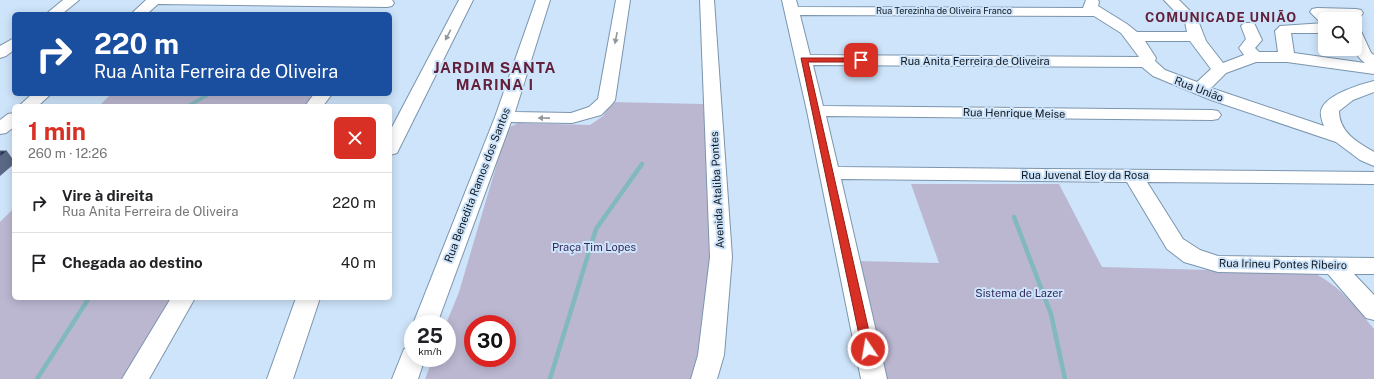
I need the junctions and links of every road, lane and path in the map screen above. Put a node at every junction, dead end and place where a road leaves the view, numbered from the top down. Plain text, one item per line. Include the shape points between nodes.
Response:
1 (72, 0) edge
2 (155, 0) edge
3 (466, 0) edge
4 (543, 0) edge
5 (623, 0) edge
6 (707, 0) edge
7 (1171, 0) edge
8 (791, 5) edge
9 (385, 6) edge
10 (1094, 6) edge
11 (56, 12) edge
12 (140, 12) edge
13 (1249, 26) dead end
14 (1318, 28) edge
15 (1133, 36) junction
16 (1197, 36) junction
17 (1362, 48) edge
18 (1254, 57) junction
19 (1287, 57) junction
20 (804, 60) junction
21 (1146, 62) junction
22 (1374, 62) edge
23 (1374, 69) edge
24 (1220, 70) junction
25 (1374, 86) edge
26 (1200, 89) junction
27 (40, 96) edge
28 (30, 104) edge
29 (816, 111) junction
30 (1212, 115) dead end
31 (504, 116) junction
32 (12, 120) edge
33 (0, 129) edge
34 (1341, 138) junction
35 (392, 145) edge
36 (1374, 160) edge
37 (830, 174) junction
38 (1133, 176) junction
39 (1374, 178) edge
40 (1333, 265) junction
41 (1374, 266) edge
42 (182, 300) edge
43 (307, 300) edge
44 (1374, 311) edge
45 (428, 315) edge
46 (409, 367) edge
47 (135, 379) edge
48 (280, 379) edge
49 (405, 379) edge
50 (704, 379) edge
51 (874, 379) edge

1 - 11 street
2 - 9 street
2 - 12 street
3 -> 35 street
4 - 31 street, Rua Benedita Ramos dos Santos
5 -> 31 street via 606,100 595,111 572,118
6 - 50 street, Avenida Ataliba Pontes via 721,257 711,354
7 - 16 street via 1192,21
8 - 10 street, Rua Terezinha de Oliveira Franco
8 - 20 street
10 - 15 street
13 - 18 street via 1254,40 1247,48
14 - 19 street via 1285,29 1283,31
15 - 16 street
15 - 21 street via 1148,58
16 - 24 street via 1203,50
17 - 22 street via 1364,55
18 - 19 street
18 - 24 street
19 - 23 street
20 - 21 street, Rua Anita Ferreira de Oliveira
20 - 29 street
21 - 26 street, Rua União via 1159,73
24 - 26 street
25 - 34 street via 1347,96 1330,109 1331,124
26 - 34 street, Rua União
27 - 28 street
29 - 30 street, Rua Henrique Meise
29 - 37 street
31 - 45 street, Rua Benedita Ramos dos Santos
32 - 33 street
34 - 36 street
37 - 38 street, Rua Juvenal Eloy da Rosa
37 - 51 street
38 - 39 street, Rua Juvenal Eloy da Rosa
38 - 40 street, Rua Irineu Pontes Ribeiro via 1175,244 1192,256 1218,264
40 - 41 street, Rua Irineu Pontes Ribeiro
40 - 44 street
42 - 47 street
43 - 48 street
46 - 49 street

